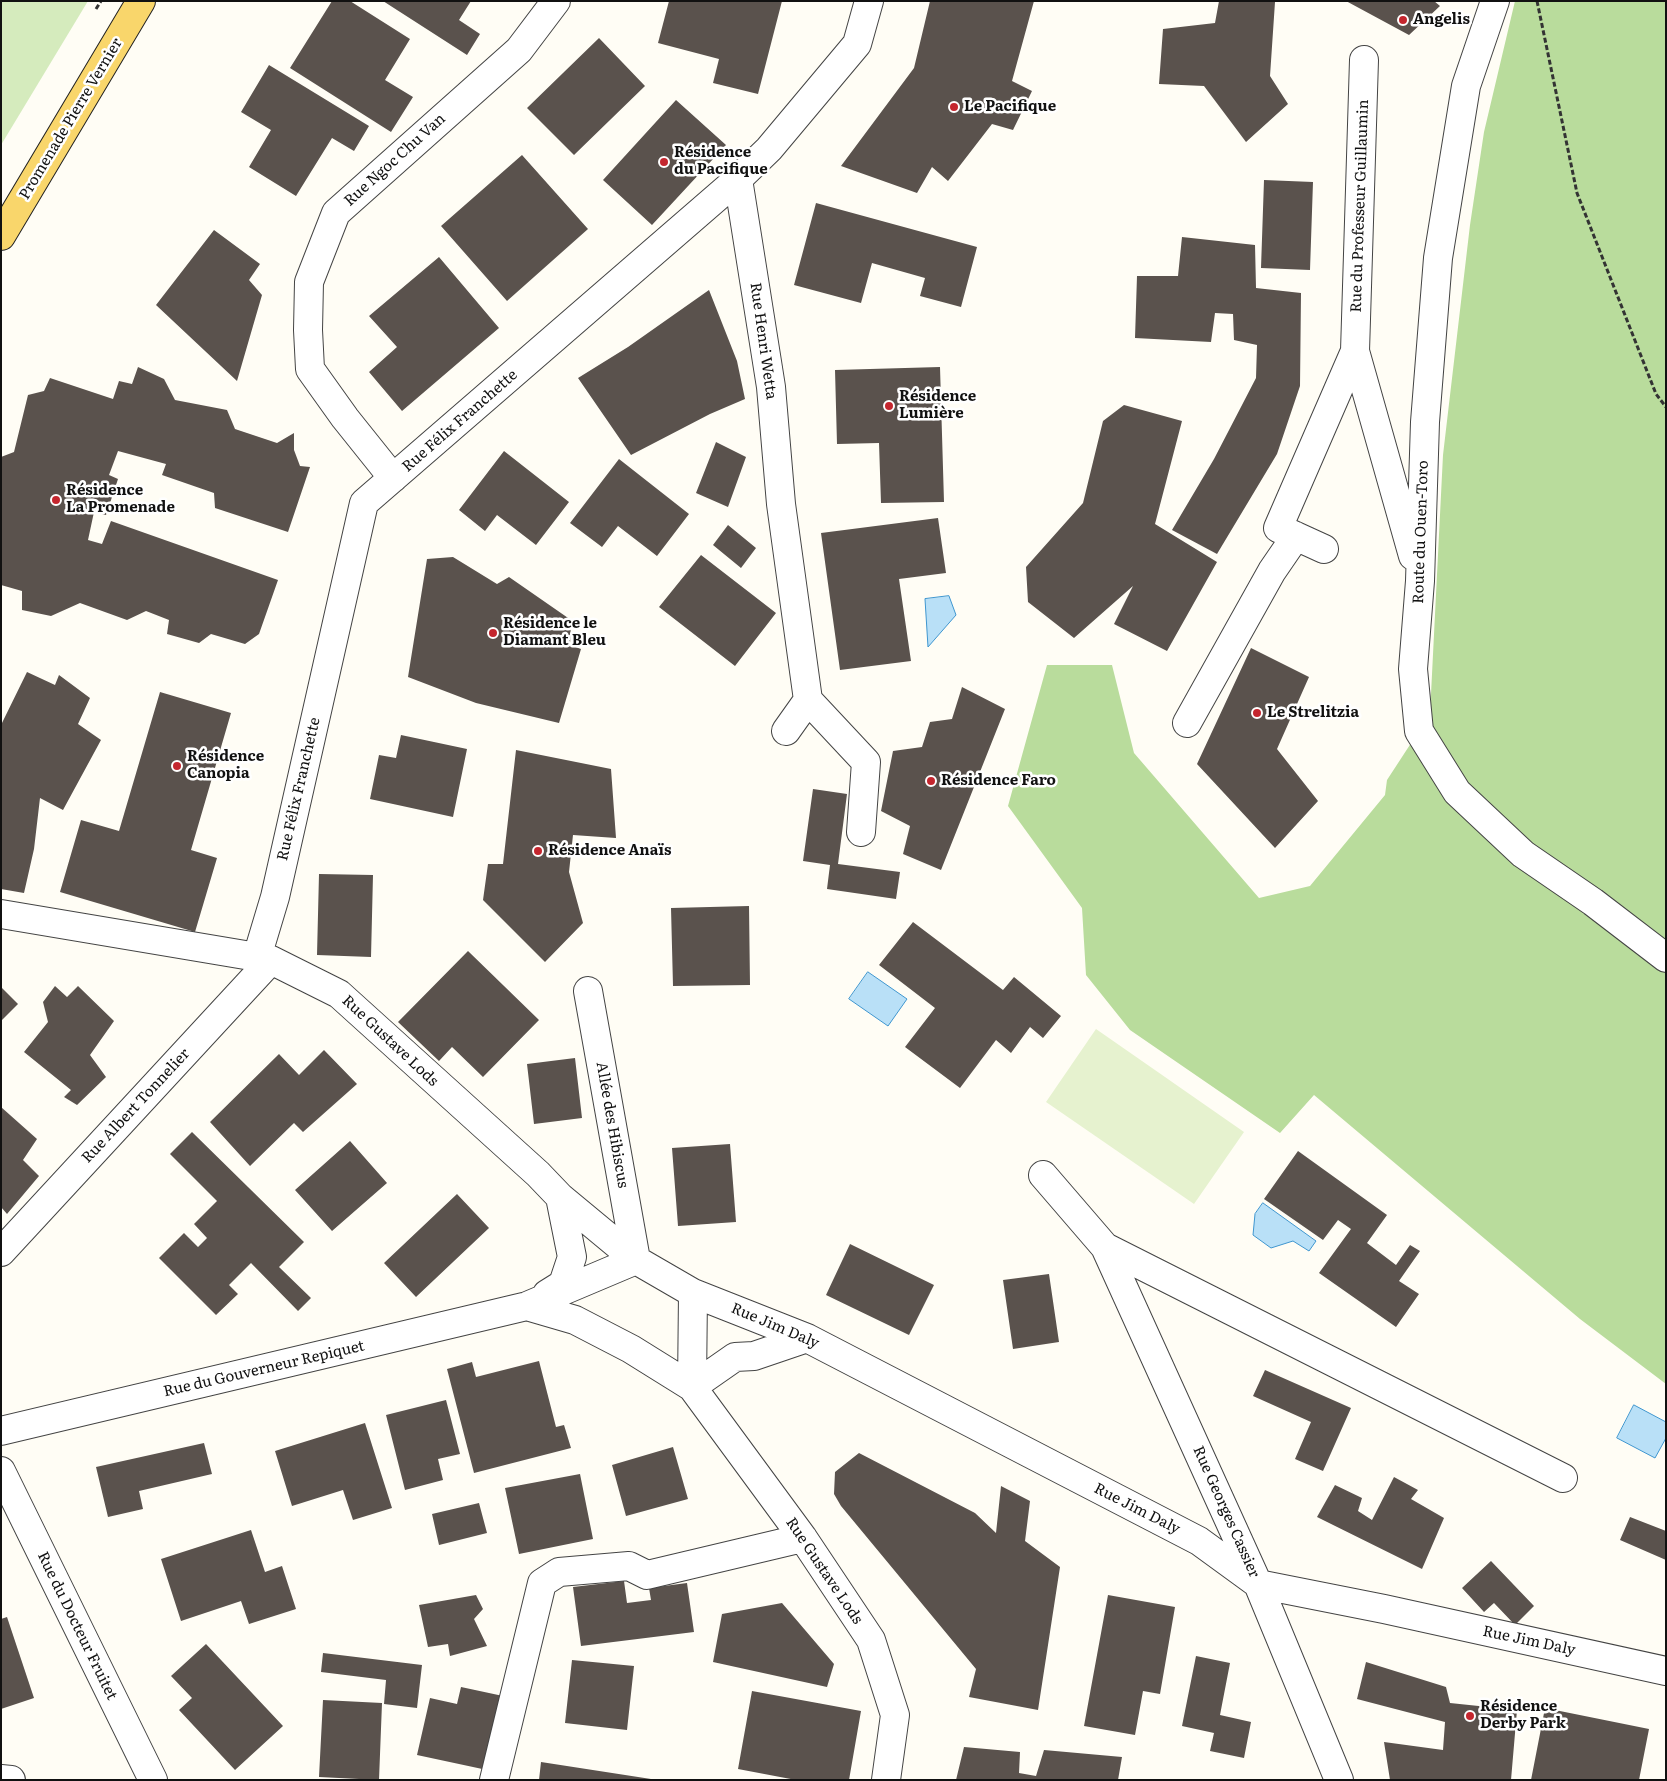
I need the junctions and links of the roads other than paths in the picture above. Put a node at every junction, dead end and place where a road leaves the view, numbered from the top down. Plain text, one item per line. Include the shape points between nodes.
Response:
1 (140, 1) edge
2 (556, 1) edge
3 (869, 1) edge
4 (1494, 1) edge
5 (1364, 60) dead end
6 (738, 179) junction
7 (1, 236) edge
8 (1355, 352) junction
9 (393, 478) junction
10 (1296, 536) junction
11 (1324, 549) dead end
12 (1420, 581) junction
13 (808, 700) junction
14 (1187, 723) dead end
15 (786, 731) dead end
16 (861, 832) dead end
17 (1, 914) edge
18 (264, 958) junction
19 (1666, 958) edge
20 (588, 991) dead end
21 (1043, 1175) dead end
22 (560, 1198) junction
23 (1106, 1247) junction
24 (1, 1252) edge
25 (636, 1260) junction
26 (693, 1293) junction
27 (527, 1306) junction
28 (807, 1338) junction
29 (692, 1387) junction
30 (1, 1431) edge
31 (1, 1472) edge
32 (1563, 1478) dead end
33 (803, 1538) junction
34 (1258, 1584) junction
35 (1666, 1672) edge
36 (1, 1779) edge
37 (11, 1780) edge
38 (153, 1780) edge
39 (494, 1780) edge
40 (886, 1780) edge
41 (1339, 1780) edge

1 - 7 main road, Promenade Pierre Vernier
2 - 9 street, Rue Ngoc Chu Van via 519,50 336,213 309,282 310,369
3 - 6 street, Rue Félix Franchette via 857,44 769,149
4 - 12 street, Route du Ouen-Toro via 1466,86 1438,258 1425,422
5 - 8 street, Rue du Professeur Guillaumin
6 - 9 street, Rue Félix Franchette
6 - 13 street, Rue Henri Wetta via 771,387 781,504
8 - 10 street, Rue du Professeur Guillaumin via 1278,528
8 - 12 street, Rue du Professeur Guillaumin
9 - 18 street, Rue Félix Franchette via 364,503
10 - 11 street, Rue du Professeur Guillaumin
10 - 14 street via 1272,571
12 - 19 street, Route du Ouen-Toro via 1413,669 1419,731 1457,792 1523,854
13 - 15 street
13 - 16 street via 866,762
17 - 18 street, Rue Gustave Lods
18 - 22 street, Rue Gustave Lods via 339,994 538,1174
18 - 24 street, Rue Albert Tonnelier
20 - 25 street, Allée des Hibiscus
21 - 23 street
22 - 25 street, Rue Gustave Lods
22 - 27 street via 572,1257 563,1284
23 - 32 street
23 - 34 street, Rue Georges Cassier
25 - 26 street, Rue Jim Daly
25 - 27 street
26 - 28 street, Rue Jim Daly
26 - 29 street
27 - 29 street via 575,1320 631,1349
27 - 30 street, Rue du Gouverneur Repiquet
28 - 29 street via 754,1356 735,1357
28 - 34 street, Rue Jim Daly via 1199,1541
29 - 33 street, Rue Gustave Lods
31 - 38 street, Rue du Docteur Fruitet
33 - 39 street via 647,1575 629,1566 559,1572 542,1583
33 - 40 street, Rue Gustave Lods via 871,1640 895,1715
34 - 35 street, Rue Jim Daly
34 - 41 street, Rue Georges Cassier
36 - 37 street

